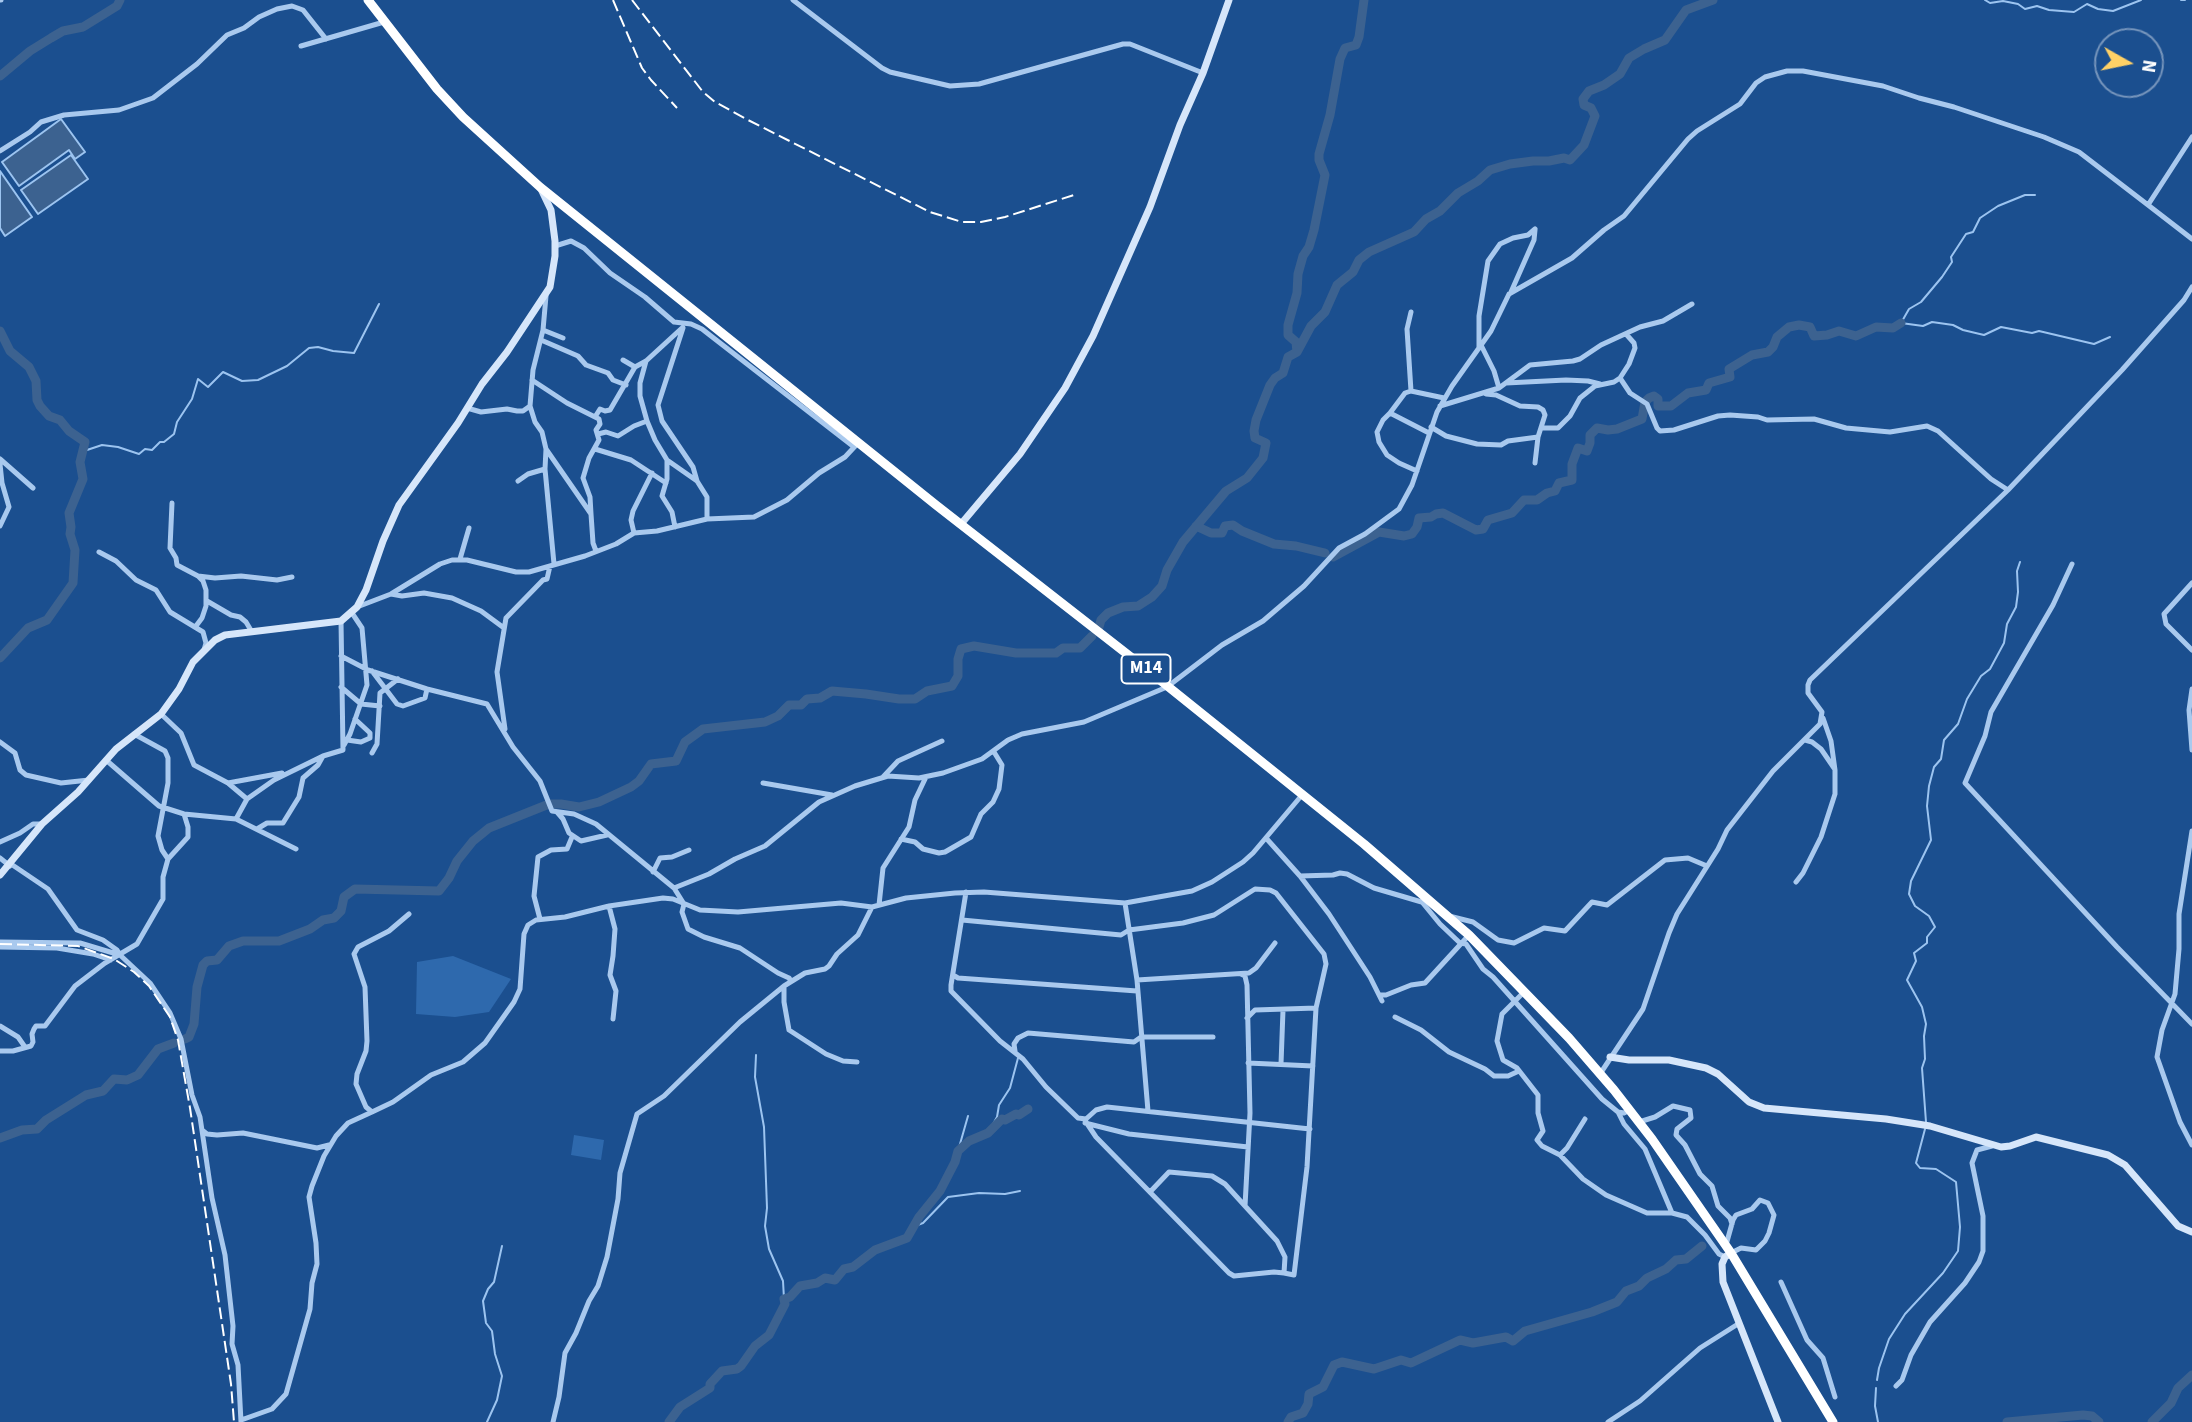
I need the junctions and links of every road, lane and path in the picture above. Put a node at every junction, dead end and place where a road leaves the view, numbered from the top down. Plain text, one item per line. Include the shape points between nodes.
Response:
1 (368, 0) edge
2 (793, 0) edge
3 (1229, 0) edge
4 (384, 22) junction
5 (326, 39) junction
6 (301, 47) dead end
7 (1203, 73) junction
8 (2192, 137) edge
9 (0, 151) edge
10 (540, 187) junction
11 (2148, 205) junction
12 (2192, 239) edge
13 (555, 246) junction
14 (2192, 287) edge
15 (1509, 294) junction
16 (546, 296) junction
17 (1692, 304) dead end
18 (1411, 312) dead end
19 (704, 320) junction
20 (691, 324) junction
21 (683, 328) junction
22 (543, 330) junction
23 (1626, 334) junction
24 (563, 338) dead end
25 (541, 340) junction
26 (1480, 346) junction
27 (623, 359) dead end
28 (646, 361) junction
29 (635, 367) junction
30 (1620, 378) junction
31 (532, 380) junction
32 (1506, 383) junction
33 (1600, 384) junction
34 (626, 385) junction
35 (1499, 388) junction
36 (1411, 391) junction
37 (1482, 394) junction
38 (1444, 398) junction
39 (530, 406) junction
40 (1440, 406) junction
41 (467, 408) junction
42 (1390, 413) junction
43 (595, 417) junction
44 (647, 421) junction
45 (1541, 428) junction
46 (1430, 430) junction
47 (598, 434) junction
48 (1538, 437) junction
49 (856, 445) junction
50 (546, 449) junction
51 (595, 449) junction
52 (667, 460) junction
53 (0, 461) edge
54 (1535, 463) dead end
55 (545, 469) junction
56 (1417, 471) junction
57 (652, 473) junction
58 (518, 481) dead end
59 (697, 481) junction
60 (666, 483) junction
61 (33, 488) dead end
62 (2008, 490) junction
63 (172, 503) dead end
64 (590, 514) junction
65 (707, 519) junction
66 (961, 524) junction
67 (0, 526) edge
68 (675, 527) junction
69 (470, 528) dead end
70 (634, 533) junction
71 (596, 551) junction
72 (100, 552) dead end
73 (460, 559) junction
74 (2072, 564) dead end
75 (552, 565) junction
76 (198, 576) junction
77 (292, 577) dead end
78 (2192, 583) edge
79 (391, 594) junction
80 (206, 601) junction
81 (355, 610) junction
82 (341, 621) junction
83 (196, 626) junction
84 (504, 628) junction
85 (252, 632) junction
86 (204, 650) junction
87 (2192, 650) edge
88 (341, 656) junction
89 (365, 668) junction
90 (372, 671) junction
91 (398, 679) junction
92 (341, 687) junction
93 (1167, 687) junction
94 (384, 688) junction
95 (427, 689) junction
96 (2192, 689) edge
97 (361, 704) junction
98 (380, 706) junction
99 (161, 714) junction
100 (1822, 718) junction
101 (355, 720) junction
102 (342, 723) junction
103 (505, 733) junction
104 (134, 734) junction
105 (378, 734) junction
106 (370, 735) junction
107 (1805, 740) junction
108 (0, 741) edge
109 (942, 741) dead end
110 (345, 743) junction
111 (2192, 750) edge
112 (372, 752) dead end
113 (994, 752) junction
114 (323, 756) junction
115 (106, 760) junction
116 (1835, 770) junction
117 (288, 771) junction
118 (883, 777) junction
119 (926, 777) junction
120 (89, 780) junction
121 (228, 783) junction
122 (763, 783) dead end
123 (834, 795) junction
124 (1302, 795) junction
125 (247, 799) junction
126 (163, 807) junction
127 (557, 812) junction
128 (184, 814) junction
129 (236, 818) junction
130 (42, 824) junction
131 (257, 829) junction
132 (2192, 831) edge
133 (607, 835) junction
134 (572, 837) junction
135 (1266, 838) junction
136 (901, 839) junction
137 (0, 842) edge
138 (296, 849) dead end
139 (689, 850) dead end
140 (0, 858) edge
141 (168, 859) junction
142 (10, 865) junction
143 (1707, 866) junction
144 (653, 872) junction
145 (0, 875) edge
146 (1300, 876) junction
147 (1796, 882) dead end
148 (674, 888) junction
149 (966, 892) junction
150 (1422, 902) junction
151 (1125, 903) junction
152 (684, 904) junction
153 (879, 905) junction
154 (609, 906) junction
155 (872, 907) junction
156 (1438, 908) junction
157 (409, 914) dead end
158 (1446, 915) junction
159 (540, 919) junction
160 (962, 920) junction
161 (1129, 930) junction
162 (1469, 934) junction
163 (1275, 943) dead end
164 (1460, 943) junction
165 (0, 944) edge
166 (120, 955) junction
167 (111, 960) junction
168 (1255, 970) junction
169 (1241, 974) junction
170 (953, 975) junction
171 (1137, 980) junction
172 (791, 981) junction
173 (1247, 985) junction
174 (783, 986) junction
175 (1136, 991) junction
176 (1525, 991) junction
177 (1247, 999) junction
178 (1513, 1001) junction
179 (2172, 1005) junction
180 (1316, 1009) junction
181 (1255, 1010) junction
182 (1283, 1010) junction
183 (1395, 1017) dead end
184 (1247, 1018) junction
185 (613, 1019) dead end
186 (2192, 1024) edge
187 (0, 1026) edge
188 (1141, 1037) junction
189 (1213, 1037) dead end
190 (25, 1047) junction
191 (0, 1051) edge
192 (1015, 1052) junction
193 (1610, 1058) junction
194 (857, 1062) dead end
195 (1248, 1063) junction
196 (1281, 1064) junction
197 (1313, 1066) junction
198 (1519, 1071) junction
199 (1600, 1074) junction
200 (1630, 1110) junction
201 (1148, 1111) junction
202 (372, 1112) junction
203 (1618, 1112) junction
204 (1585, 1119) dead end
205 (1084, 1121) junction
206 (1250, 1122) junction
207 (1639, 1122) junction
208 (1310, 1129) junction
209 (202, 1130) junction
210 (329, 1145) junction
211 (2192, 1145) edge
212 (1996, 1146) junction
213 (1248, 1147) junction
214 (1560, 1155) junction
215 (1150, 1192) junction
216 (1245, 1206) junction
217 (1672, 1213) junction
218 (1732, 1224) junction
219 (2192, 1232) edge
220 (1727, 1252) junction
221 (1284, 1273) junction
222 (1782, 1282) dead end
223 (1738, 1324) junction
224 (1896, 1386) dead end
225 (1835, 1397) dead end
226 (241, 1421) edge
227 (553, 1422) edge
228 (1608, 1422) edge
229 (1778, 1422) edge
230 (1833, 1422) edge

1 - 4 highway, M14
2 - 7 street via 882,68 950,86 979,84 1123,44
3 - 7 street
4 - 5 street
4 - 10 highway, M14 via 463,117
5 - 6 street
5 - 9 street via 303,10 292,6 277,9 227,35 153,98 119,110 41,122
7 - 66 street via 1093,336 1065,388 1020,454
8 - 11 street
10 - 13 street via 551,210
10 - 19 highway, M14
11 - 12 street
11 - 15 street via 2093,161 2044,137 1883,86 1787,71 1761,79 1740,104 1697,131 1624,216 1572,258
13 - 16 street
13 - 20 street via 571,241 584,248 674,322
14 - 62 street via 2122,370
15 - 26 street
15 - 26 street via 1535,229 1500,244 1488,261 1479,316
16 - 22 street
16 - 41 street
17 - 23 street
18 - 36 street via 1407,329
19 - 20 street
19 - 49 highway, M14
20 - 21 street
20 - 49 street
21 - 28 street
21 - 59 street via 658,405 662,421 693,467
22 - 24 street
22 - 25 street
23 - 30 street via 1635,348
23 - 32 street via 1573,361 1530,365
25 - 31 street
25 - 34 street
26 - 35 street
26 - 38 street
27 - 29 street
28 - 29 street
28 - 44 street via 640,396
29 - 34 street
30 - 33 street
30 - 62 street via 1630,393 1647,404 1660,430 1730,415 1814,419 1890,432 1927,426
31 - 39 street
31 - 43 street
32 - 33 street via 1566,380
32 - 35 street
33 - 45 street via 1580,398 1558,428
34 - 43 street via 610,410 600,409
35 - 37 street
36 - 38 street
36 - 42 street
37 - 40 street
37 - 45 street via 1538,407 1545,415
38 - 40 street
39 - 41 street via 523,411
39 - 50 street
40 - 46 street
41 - 81 street via 399,505
42 - 46 street
42 - 56 street via 1377,432 1382,449
43 - 47 street via 600,424
44 - 47 street via 618,436
44 - 52 street
45 - 48 street
46 - 48 street via 1477,444 1501,445
46 - 56 street
47 - 51 street
48 - 54 street
49 - 65 street via 772,510 754,517
49 - 66 highway, M14
50 - 55 street
50 - 64 street
51 - 57 street via 631,460
51 - 64 street via 583,478
52 - 59 street
52 - 60 street
53 - 61 street
53 - 67 street via 9,507
55 - 58 street
55 - 75 street
56 - 93 street via 1393,515 1339,548 1264,621 1222,645
57 - 60 street
57 - 70 street via 633,511
59 - 65 street via 707,498
60 - 68 street via 662,496
62 - 100 street via 1810,680 1808,693
63 - 76 street via 170,548 177,565
64 - 71 street
65 - 68 street
66 - 93 highway, M14
68 - 70 street
69 - 73 street
70 - 71 street
71 - 75 street
72 - 83 street via 156,590 170,612
73 - 75 street via 516,572
73 - 79 street via 440,564
74 - 179 street via 1991,712 1965,783
75 - 84 street via 547,579 509,614
76 - 77 street
76 - 80 street
78 - 87 street via 2164,614 2166,624
79 - 81 street
79 - 84 street via 452,598
80 - 83 street
80 - 85 street via 240,617
81 - 82 street
81 - 89 street via 362,628
82 - 85 street
82 - 88 street
83 - 86 street via 205,635
84 - 103 street via 497,672
85 - 86 street via 225,635
86 - 99 street
88 - 89 street
88 - 92 street
89 - 90 street
89 - 97 street via 367,685
90 - 91 street
90 - 94 street
91 - 94 street
91 - 95 street
92 - 97 street
92 - 102 street
93 - 113 street via 1084,722 1022,734
93 - 124 highway, M14
94 - 95 street via 404,706 425,698
94 - 98 street
95 - 103 street via 487,704
96 - 111 street
97 - 98 street
97 - 101 street
98 - 105 street
99 - 104 street
99 - 121 street via 181,733 194,765
100 - 107 street
100 - 116 street
101 - 102 street
101 - 106 street
101 - 110 street
102 - 110 street
103 - 127 street via 540,781 552,811
104 - 115 street
104 - 126 street via 165,751 168,758
105 - 106 street
105 - 112 street
106 - 110 street via 368,740
107 - 116 street via 1821,749
107 - 143 street via 1743,808
108 - 120 street via 15,753 26,775 61,783
109 - 118 street via 898,761
110 - 114 street via 342,751
113 - 119 street
113 - 136 street via 1002,765 999,789 971,837 939,853
114 - 117 street
114 - 131 street via 303,778 299,797 283,823 267,823
115 - 120 street
115 - 126 street
116 - 147 street via 1835,794 1821,837
117 - 121 street
117 - 125 street
118 - 119 street
118 - 123 street
119 - 136 street
120 - 130 street
121 - 125 street
122 - 123 street
123 - 148 street via 765,846
124 - 135 street
124 - 156 highway, M14
125 - 129 street
126 - 128 street
126 - 141 street via 159,844
127 - 133 street via 582,817
127 - 134 street
128 - 129 street
128 - 141 street via 188,837
129 - 131 street
130 - 137 street via 33,824
130 - 142 street
131 - 138 street
132 - 179 street
133 - 134 street via 581,841
133 - 144 street
134 - 159 street via 567,849 538,857 534,896
135 - 146 street
135 - 151 street via 1243,862 1212,882 1192,891
136 - 153 street via 883,868
139 - 144 street via 660,858
140 - 142 street
141 - 166 street via 162,904 137,944
142 - 145 street
142 - 166 street via 48,889 77,930 103,940
143 - 158 street via 1688,858 1665,860 1607,905 1592,902 1565,931 1544,928 1514,943 1498,940 1473,922
143 - 193 street via 1669,933 1643,1009
144 - 148 street
146 - 150 street via 1347,874 1374,888
146 - 164 street via 1381,998 1425,984
148 - 152 street
149 - 151 street
149 - 153 street
149 - 160 street
150 - 156 street
150 - 164 street
151 - 161 street
152 - 154 street via 663,898
152 - 155 street via 700,910 738,912 841,903
152 - 172 street via 688,929 740,948
153 - 155 street
154 - 159 street via 565,918
154 - 185 street via 615,929 610,975 616,991
155 - 172 street via 858,935 829,966
156 - 158 highway, M14
157 - 202 street via 354,954 365,987 367,1041 356,1084
158 - 162 highway, M14
159 - 202 street via 528,925 524,934 518,996 485,1043 470,1058
160 - 161 street via 1121,935
160 - 170 street
161 - 171 street
161 - 180 street via 1202,919 1255,889 1270,890 1324,954
162 - 164 street
162 - 176 highway, M14
163 - 168 street
164 - 178 street via 1466,944
165 - 166 street via 80,943
165 - 167 street via 57,948
166 - 167 street
166 - 209 street via 150,983 170,1013 181,1039
167 - 190 street via 75,986 45,1026 36,1026 32,1044
168 - 169 street
168 - 173 street
169 - 171 street
169 - 173 street
170 - 175 street
170 - 192 street via 951,991
171 - 175 street
172 - 174 street
173 - 177 street
174 - 194 street via 789,1030 826,1054
174 - 227 street via 664,1096 637,1114 620,1173 607,1257 565,1353
175 - 188 street
176 - 178 street
176 - 199 highway, M14
177 - 181 street
177 - 184 street
178 - 198 street via 1502,1014 1497,1041 1503,1060
178 - 203 street
179 - 186 street
179 - 211 street via 2157,1057
180 - 182 street
180 - 197 street
181 - 182 street
181 - 184 street
182 - 196 street
183 - 198 street via 1494,1076
184 - 195 street
187 - 190 street
188 - 189 street
188 - 192 street via 1127,1042 1028,1033 1018,1038
188 - 201 street
190 - 191 street
192 - 205 street via 1061,1103
193 - 199 street
193 - 212 street via 1669,1060 1706,1068 1764,1108 1930,1126
195 - 196 street
195 - 206 street
196 - 197 street
197 - 208 street
198 - 214 street via 1538,1095 1543,1131 1537,1140 1547,1151
199 - 200 highway, M14
200 - 203 street
200 - 207 highway, M14
201 - 205 street via 1101,1108
201 - 206 street
202 - 210 street via 348,1123
203 - 217 street via 1645,1149
204 - 214 street
205 - 213 street via 1129,1133
205 - 215 street
206 - 208 street
206 - 213 street
207 - 218 street via 1673,1105 1690,1110 1691,1118 1676,1135
207 - 220 highway, M14
208 - 221 street via 1294,1275
209 - 210 street via 317,1148
209 - 226 street via 225,1255
210 - 226 street via 309,1197 317,1264 310,1309 286,1394 272,1409
212 - 219 street via 2036,1137 2115,1158 2178,1226
212 - 224 street via 1977,1150 1972,1163 1983,1216 1979,1262 1930,1322
213 - 216 street
214 - 217 street via 1606,1195 1647,1213
215 - 216 street via 1169,1172 1212,1176
215 - 221 street via 1231,1275
216 - 221 street via 1276,1241 1285,1257
217 - 220 street via 1691,1220 1719,1254
218 - 220 street
218 - 220 street via 1736,1215 1760,1200 1768,1203 1774,1215 1760,1247
220 - 223 street via 1723,1282
220 - 230 highway, M14
222 - 225 street via 1807,1340 1824,1358
223 - 228 street via 1700,1348 1640,1401
223 - 229 street

